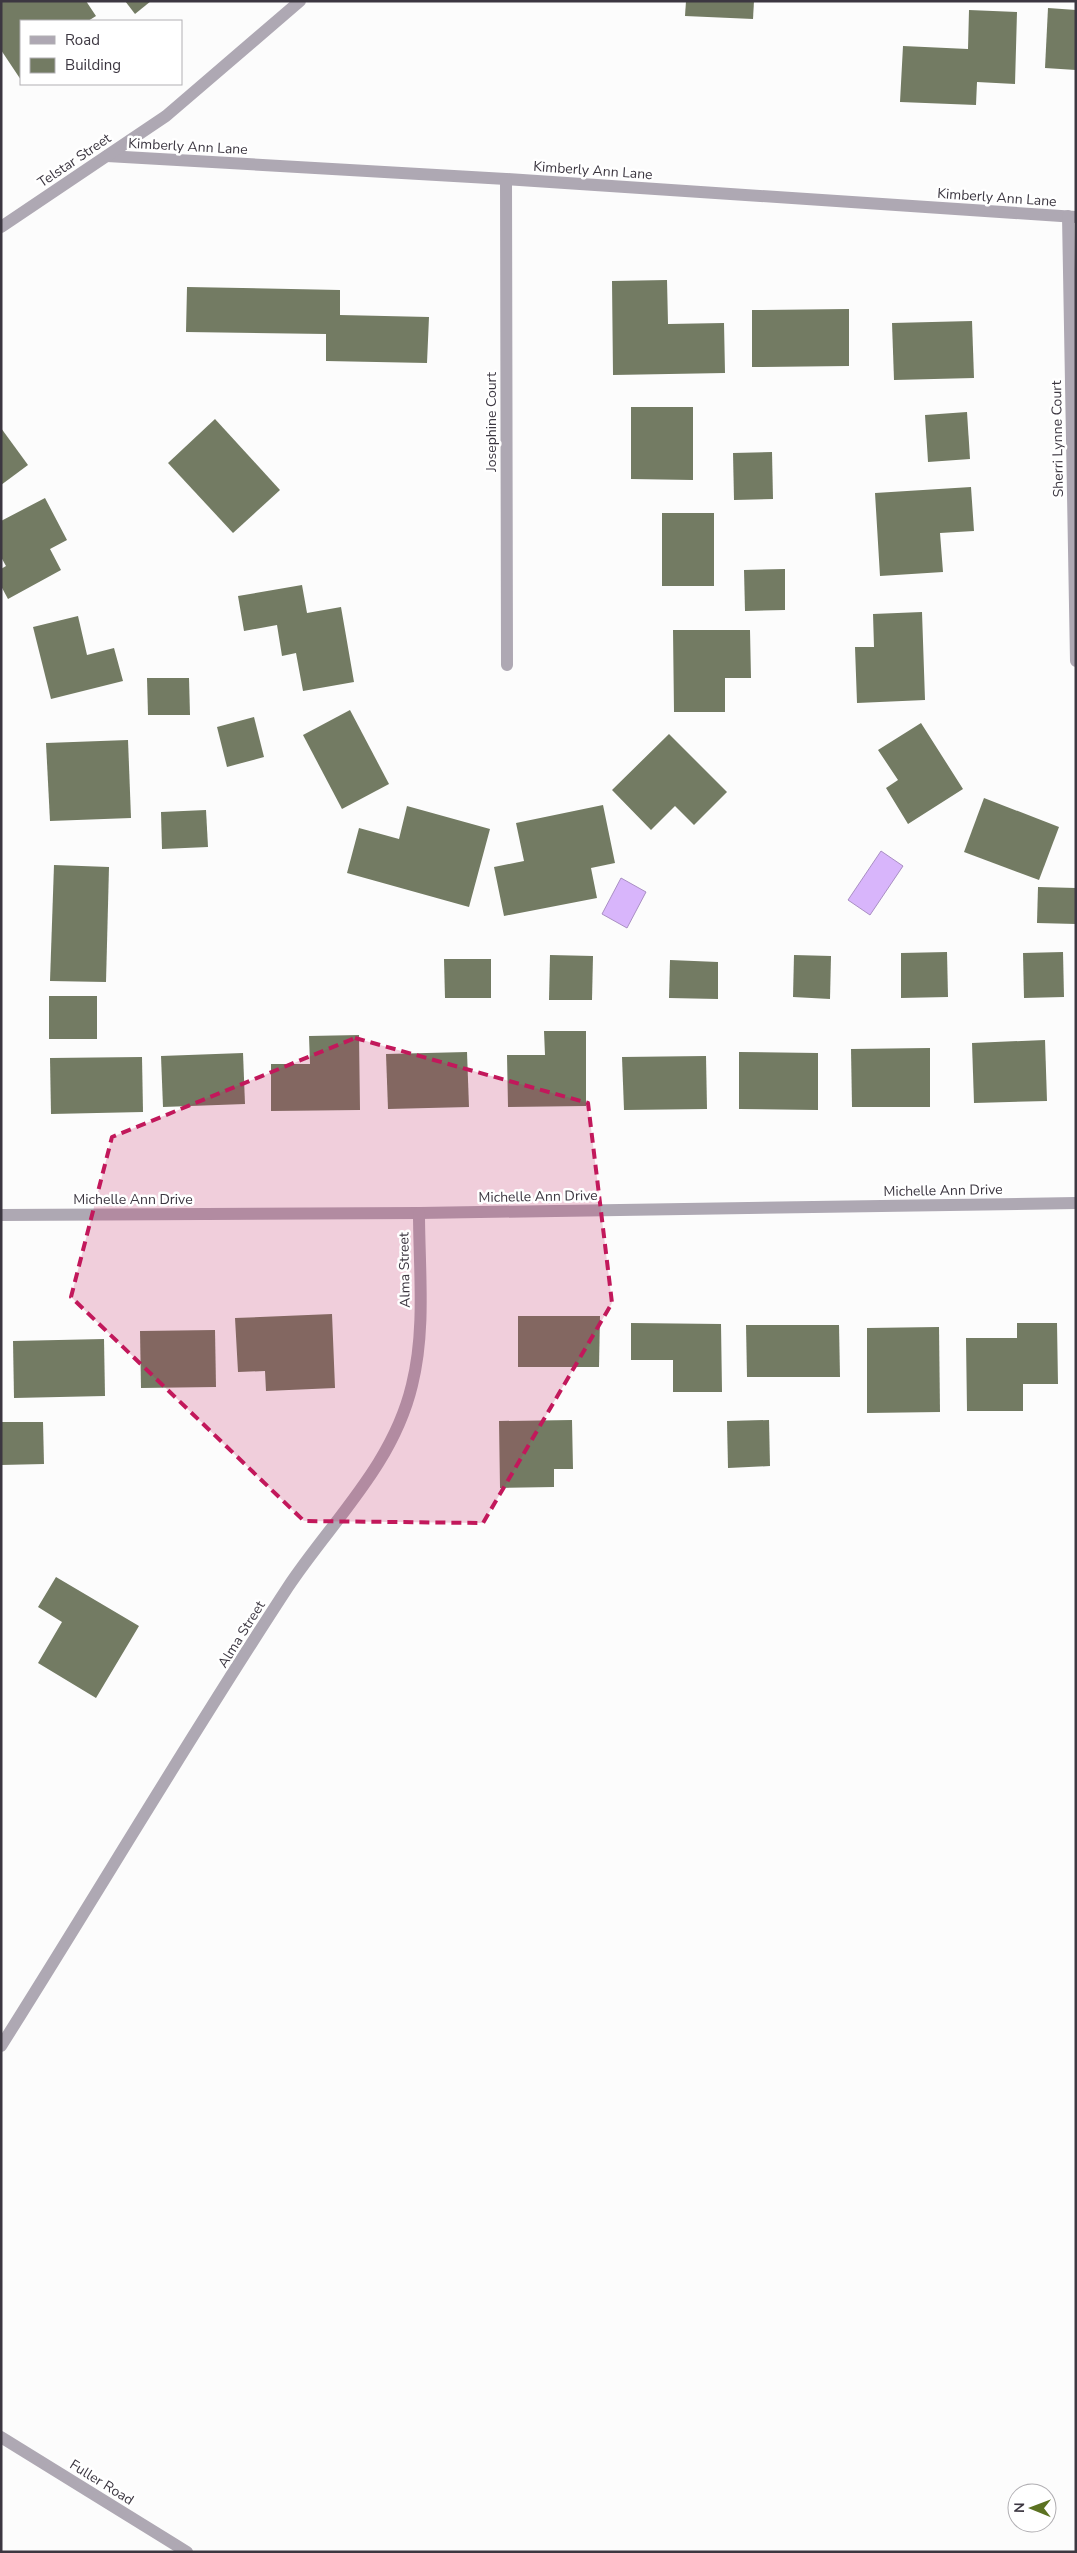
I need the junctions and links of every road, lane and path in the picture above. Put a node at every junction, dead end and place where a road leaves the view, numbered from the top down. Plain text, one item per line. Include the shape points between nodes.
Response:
1 (300, 1) edge
2 (107, 156) junction
3 (506, 179) junction
4 (1072, 216) edge
5 (1, 227) edge
6 (1076, 661) edge
7 (507, 665) dead end
8 (1076, 1203) edge
9 (419, 1213) junction
10 (1, 1215) edge
11 (1, 2046) edge
12 (1, 2437) edge
13 (187, 2552) edge

1 - 2 street, Telstar Street via 166,116
2 - 3 street, Kimberly Ann Lane
2 - 5 street, Telstar Street
3 - 4 street, Kimberly Ann Lane
3 - 7 street, Josephine Court
4 - 6 street, Sherri Lynne Court
8 - 9 street, Michelle Ann Drive
9 - 10 street, Michelle Ann Drive
9 - 11 street, Alma Street via 420,1340 412,1386 392,1440 355,1500 290,1585
12 - 13 street, Fuller Road

